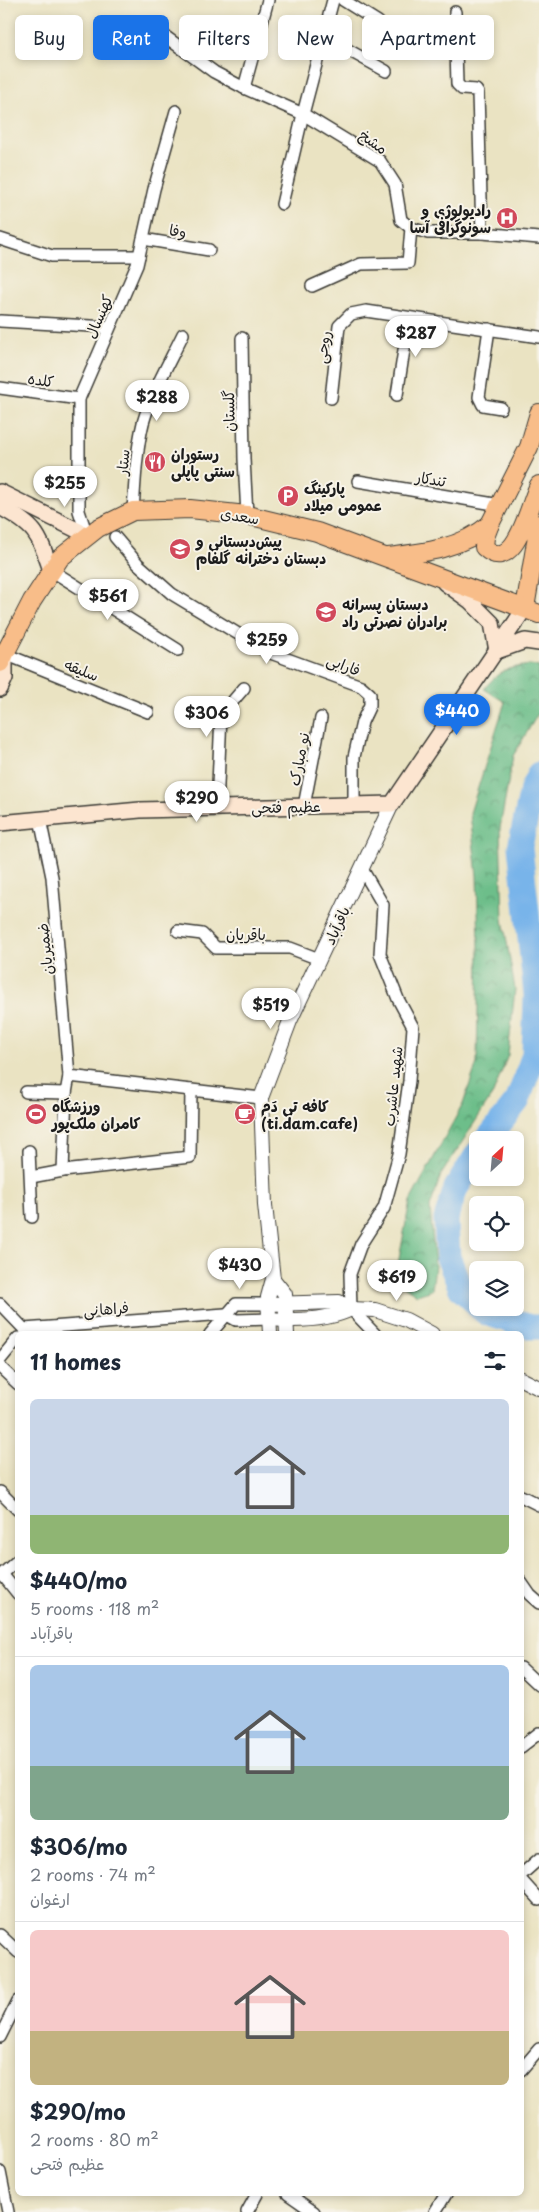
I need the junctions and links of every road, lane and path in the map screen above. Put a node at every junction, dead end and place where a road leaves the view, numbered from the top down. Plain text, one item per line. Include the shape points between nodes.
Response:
1 (268, 0) edge
2 (333, 0) edge
3 (343, 0) edge
4 (455, 12) dead end
5 (329, 15) edge
6 (367, 15) edge
7 (169, 39) edge
8 (352, 52) edge
9 (317, 60) edge
10 (386, 71) dead end
11 (244, 88) junction
12 (176, 112) dead end
13 (303, 114) junction
14 (282, 204) dead end
15 (411, 228) junction
16 (482, 233) junction
17 (539, 238) edge
18 (0, 239) edge
19 (143, 239) junction
20 (209, 250) dead end
21 (139, 256) junction
22 (312, 286) dead end
23 (409, 318) junction
24 (0, 321) edge
25 (109, 327) junction
26 (489, 329) junction
27 (183, 334) dead end
28 (539, 337) edge
29 (242, 338) dead end
30 (0, 388) edge
31 (397, 395) dead end
32 (331, 398) dead end
33 (79, 399) junction
34 (501, 408) dead end
35 (539, 413) edge
36 (358, 481) dead end
37 (539, 486) edge
38 (0, 492) edge
39 (500, 505) junction
40 (0, 507) edge
41 (133, 511) junction
42 (27, 514) junction
43 (247, 515) junction
44 (490, 524) junction
45 (539, 524) edge
46 (87, 536) junction
47 (115, 537) dead end
48 (383, 557) junction
49 (52, 570) junction
50 (436, 577) junction
51 (532, 611) edge
52 (539, 643) edge
53 (178, 650) dead end
54 (497, 651) junction
55 (3, 658) edge
56 (244, 688) dead end
57 (0, 689) edge
58 (148, 712) dead end
59 (321, 718) dead end
60 (392, 804) junction
61 (354, 805) junction
62 (304, 806) junction
63 (217, 808) junction
64 (40, 819) junction
65 (0, 823) edge
66 (362, 869) junction
67 (178, 931) dead end
68 (319, 959) junction
69 (70, 1076) junction
70 (191, 1090) junction
71 (26, 1092) dead end
72 (66, 1093) junction
73 (261, 1098) junction
74 (29, 1150) dead end
75 (63, 1171) junction
76 (31, 1177) junction
77 (32, 1218) dead end
78 (273, 1278) junction
79 (0, 1304) edge
80 (268, 1304) junction
81 (286, 1304) junction
82 (351, 1309) junction
83 (225, 1314) junction
84 (269, 1319) junction
85 (80, 1324) junction
86 (286, 1327) edge
87 (19, 1331) edge
88 (39, 1331) edge
89 (86, 1331) edge
90 (212, 1331) edge
91 (270, 1331) edge
92 (372, 1331) edge
93 (426, 1331) edge
94 (15, 1341) edge
95 (0, 1360) edge
96 (0, 1367) edge
97 (524, 1380) edge
98 (15, 1381) edge
99 (539, 1388) edge
100 (0, 1492) edge
101 (524, 1498) edge
102 (539, 1505) edge
103 (15, 1507) edge
104 (15, 1563) edge
105 (1, 1575) edge
106 (524, 1586) edge
107 (15, 1591) edge
108 (539, 1603) edge
109 (524, 1671) edge
110 (539, 1685) edge
111 (539, 1733) edge
112 (524, 1745) edge
113 (539, 1860) edge
114 (524, 1872) edge
115 (524, 1883) edge
116 (539, 1900) edge
117 (0, 1935) edge
118 (15, 1949) edge
119 (15, 2009) edge
120 (0, 2037) edge
121 (539, 2049) edge
122 (524, 2066) edge
123 (0, 2172) edge
124 (256, 2196) edge
125 (291, 2196) edge
126 (445, 2196) edge
127 (8, 2212) edge
128 (246, 2212) edge
129 (314, 2212) edge
130 (435, 2212) edge

1 - 11 street
2 - 5 street
3 - 6 street
4 - 16 street via 457,84 462,89 478,93
7 - 11 street, مشخ via 214,72
8 - 10 street
9 - 13 street
11 - 13 street, مشخ
12 - 19 street, کهنسال
13 - 14 street
13 - 15 street, مشخ via 380,161 396,184 401,220
15 - 16 street via 428,233
15 - 22 street via 408,262 361,264
16 - 17 street
18 - 21 street via 52,256
19 - 20 street, وفا
19 - 21 street, کهنسال
21 - 25 street, کهنسال
23 - 26 street, روحی
23 - 31 street
23 - 32 street, روحی via 366,312 346,318 339,326
24 - 25 street
25 - 33 street, کهنسال
26 - 28 street, روحی
26 - 34 street via 479,397 483,405
27 - 41 street, ستار via 144,421 137,453
29 - 43 street, گلستان
30 - 33 street, کلده
33 - 46 street, کهنسال via 79,511
35 - 39 main road via 529,447
36 - 39 street, تندکار
37 - 44 main road via 513,548 502,555 492,554 484,547
38 - 42 main road
39 - 44 main road
40 - 42 main road
41 - 43 main road, سعدی via 190,509
41 - 46 main road, سعدی
42 - 46 main road
42 - 49 main road
43 - 48 main road, سعدی via 317,532
44 - 48 main road via 480,533 435,551
45 - 51 main road
46 - 49 main road, سعدی via 70,549
47 - 61 street, فارابی via 138,564 172,594 268,652 361,686 370,694 370,705 362,722 354,757
48 - 50 main road, سعدی
49 - 53 street
49 - 55 main road, سعدی
50 - 51 main road, سعدی
50 - 54 main road via 470,600 492,623
51 - 54 main road, باقرآباد
52 - 54 main road via 525,641
54 - 60 main road, باقرآباد
55 - 57 main road via 6,678
55 - 58 street, سلیقه
56 - 63 street via 221,715
59 - 62 street, نو مبارک
60 - 61 main road, عظیم فتحی
60 - 66 street, باقرآباد
61 - 62 main road, عظیم فتحی
62 - 63 main road, عظیم فتحی
63 - 64 main road, عظیم فتحی via 140,810
64 - 65 main road, عظیم فتحی
64 - 69 street, ضمیریان via 52,877
66 - 68 street, باقرآباد
66 - 82 street, شهید عاشرب via 383,905 380,954 413,1027 399,1154 384,1208 361,1244 350,1274
67 - 68 street, باقریان via 202,934 216,948 290,948
68 - 73 street, باقرآباد via 290,1021
69 - 70 street
69 - 72 street, ضمیریان
70 - 73 street
70 - 75 street via 190,1157
71 - 72 street
72 - 75 street, ضمیریان
73 - 78 street, باقرآباد via 265,1205
74 - 76 street
75 - 76 street
76 - 77 street
78 - 80 street, باقرآباد
78 - 81 street, باقرآباد via 285,1294
79 - 87 street
80 - 81 street
80 - 83 street, فراهانی via 236,1304
80 - 84 street, باقرآباد
81 - 82 street via 339,1302
81 - 86 street, باقرآباد
82 - 86 street via 338,1316
82 - 92 street
82 - 93 street via 376,1310
83 - 84 street, فراهانی via 236,1320
83 - 85 street, فراهانی
83 - 90 street
84 - 86 street
84 - 91 street, باقرآباد
85 - 88 street, فراهانی
85 - 89 street
94 - 95 street
96 - 98 street
97 - 99 street
100 - 103 street
101 - 102 street
104 - 105 street
105 - 107 street
106 - 108 street
109 - 110 street
111 - 112 street
113 - 114 street
115 - 116 street
117 - 118 street
119 - 120 street
121 - 122 street
123 - 127 street
124 - 128 street
125 - 129 street
126 - 130 street

